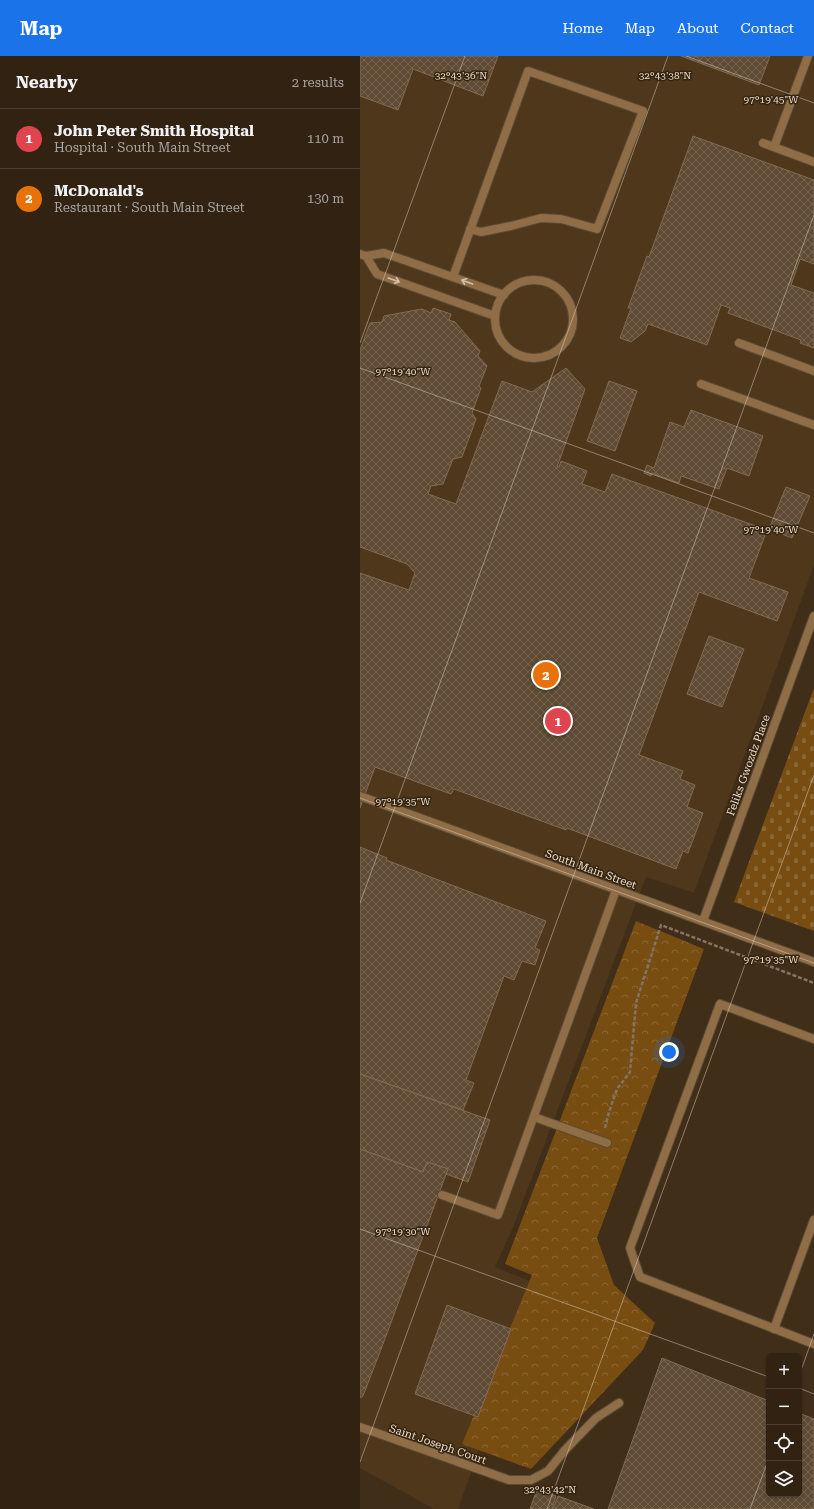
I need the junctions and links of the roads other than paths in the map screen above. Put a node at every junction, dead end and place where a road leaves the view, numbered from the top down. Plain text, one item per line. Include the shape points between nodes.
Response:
1 (808, 56) edge
2 (763, 143) dead end
3 (774, 147) junction
4 (814, 162) edge
5 (470, 229) junction
6 (363, 255) edge
7 (453, 277) junction
8 (504, 295) junction
9 (496, 316) junction
10 (739, 343) dead end
11 (814, 371) edge
12 (701, 384) dead end
13 (814, 425) edge
14 (814, 616) edge
15 (360, 796) edge
16 (616, 890) junction
17 (702, 921) junction
18 (814, 962) edge
19 (814, 1039) edge
20 (534, 1117) junction
21 (607, 1143) road end
22 (442, 1195) dead end
23 (814, 1220) edge
24 (774, 1329) junction
25 (814, 1344) edge
26 (619, 1403) dead end
27 (360, 1428) edge

1 - 3 street
2 - 3 street
3 - 4 street
5 - 5 street via 481,232 541,218 562,219 597,229 643,111 528,71
5 - 7 street
6 - 7 street via 384,252
6 -> 9 street via 377,274
8 -> 7 street
8 - 9 street
8 - 9 street via 521,283 531,280 551,284 567,298 573,318 572,328 562,347 543,357 533,358 513,352 505,345 499,336
10 - 11 street
12 - 13 street
14 - 17 street, Feliks Gwozdz Place
15 - 16 street, South Main Street
16 - 17 street, South Main Street
16 - 20 street
17 - 18 street, South Main Street
19 - 24 street via 720,1004 630,1248 640,1277
20 - 21 street
20 - 22 street via 498,1215
23 - 24 street
24 - 25 street
26 - 27 street, Saint Joseph Court via 596,1418 548,1471 530,1480 509,1480

